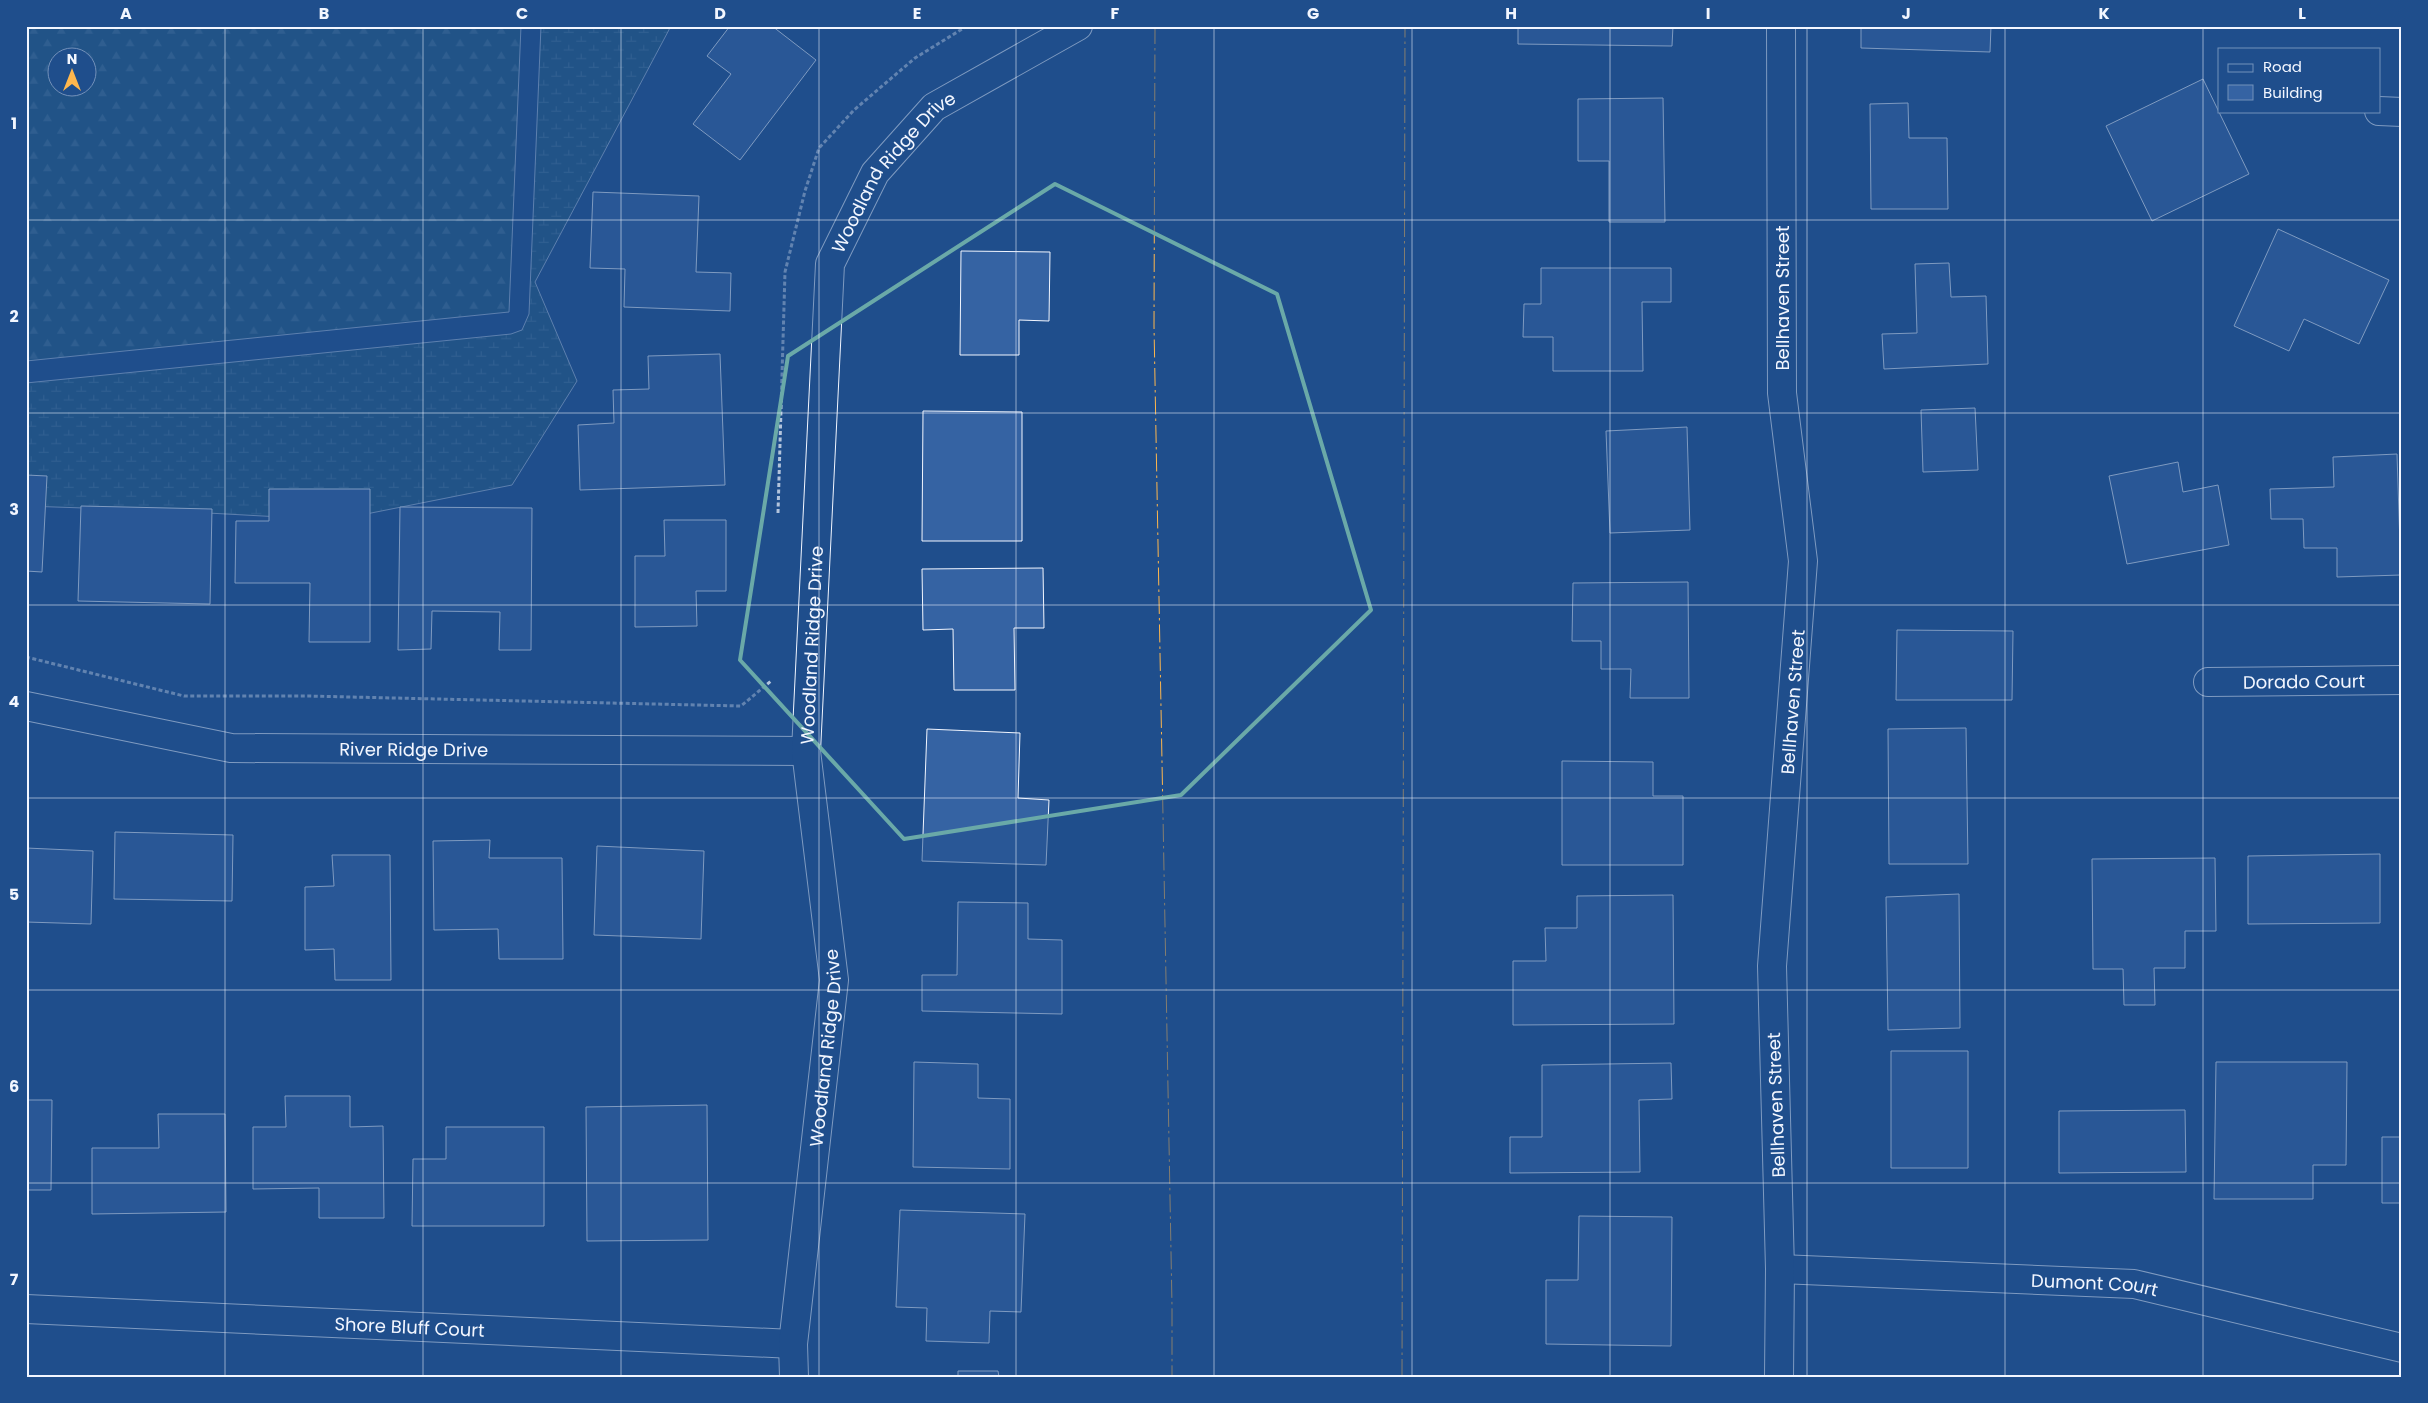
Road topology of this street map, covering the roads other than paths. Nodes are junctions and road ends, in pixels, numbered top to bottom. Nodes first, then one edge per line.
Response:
1 (1078, 26) edge
2 (1781, 26) edge
3 (2380, 111) edge
4 (2402, 112) edge
5 (2402, 680) edge
6 (2208, 682) dead end
7 (26, 706) edge
8 (806, 751) junction
9 (1780, 1269) junction
10 (26, 1309) edge
11 (793, 1344) junction
12 (2402, 1348) edge
13 (794, 1377) edge
14 (1779, 1377) edge

1 - 8 street, Woodland Ridge Drive
2 - 9 street, Bellhaven Street
3 - 4 street
5 - 6 street, Dorado Court
7 - 8 street, River Ridge Drive
8 - 11 street, Woodland Ridge Drive
9 - 12 street, Dumont Court
9 - 14 street, Bellhaven Street
10 - 11 street, Shore Bluff Court
11 - 13 street, Woodland Ridge Drive

